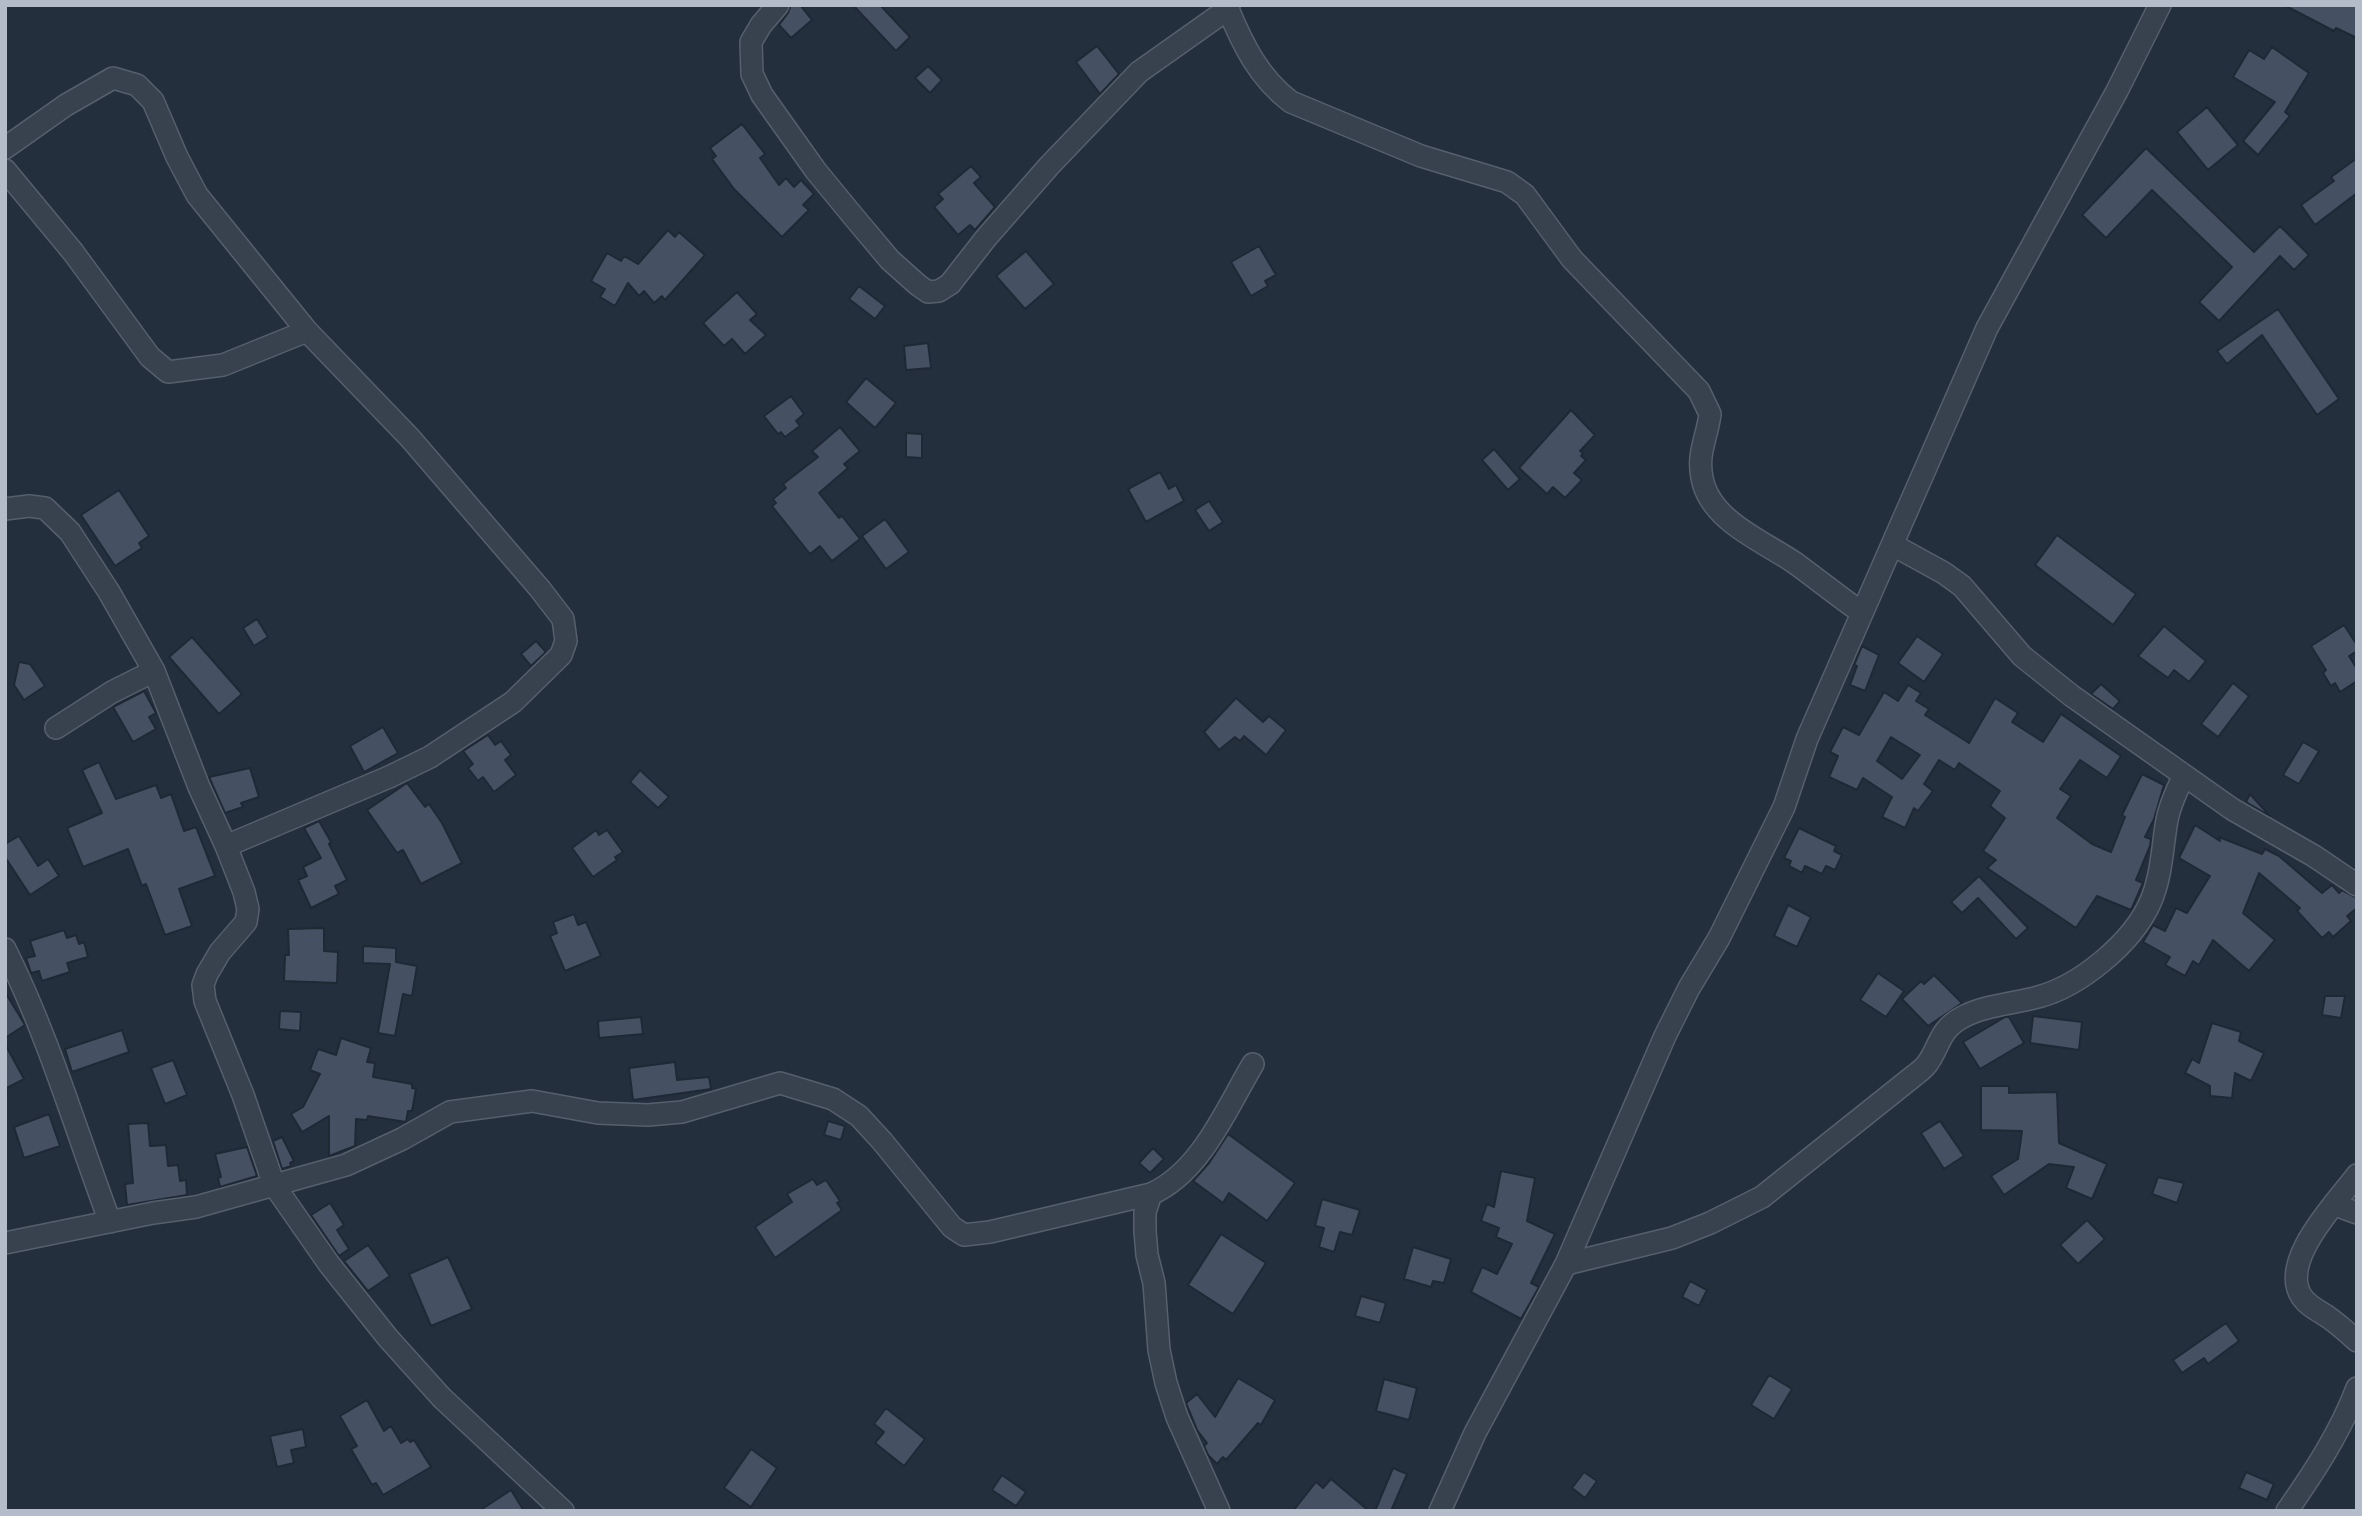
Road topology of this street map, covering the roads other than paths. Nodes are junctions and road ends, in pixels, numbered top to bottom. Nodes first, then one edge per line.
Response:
1 (778, 5) edge
2 (2160, 5) edge
3 (1228, 7) edge
4 (5, 148) edge
5 (5, 170) edge
6 (307, 331) junction
7 (5, 509) edge
8 (1893, 545) junction
9 (1861, 612) junction
10 (154, 671) junction
11 (56, 728) dead end
12 (2184, 775) junction
13 (226, 846) junction
14 (2357, 885) edge
15 (5, 949) edge
16 (1253, 1064) dead end
17 (2357, 1175) edge
18 (274, 1185) junction
19 (1151, 1194) junction
20 (2335, 1205) junction
21 (2357, 1213) edge
22 (110, 1222) junction
23 (5, 1244) edge
24 (1566, 1264) junction
25 (2357, 1341) edge
26 (2357, 1388) edge
27 (563, 1511) edge
28 (1219, 1511) edge
29 (1440, 1511) edge
30 (2287, 1511) edge

1 - 3 street
2 - 8 street
3 - 9 street
4 - 6 street
5 - 6 street
6 - 13 street
7 - 10 street
8 - 9 street
8 - 12 street
9 - 24 street
10 - 11 street
10 - 13 street
12 - 14 street
12 - 24 street
13 - 18 street
15 - 22 street
16 - 19 street
17 - 20 street
18 - 19 street
18 - 22 street
18 - 27 street
19 - 28 street
20 - 21 street
20 - 25 street
22 - 23 street
24 - 29 street
26 - 30 street

